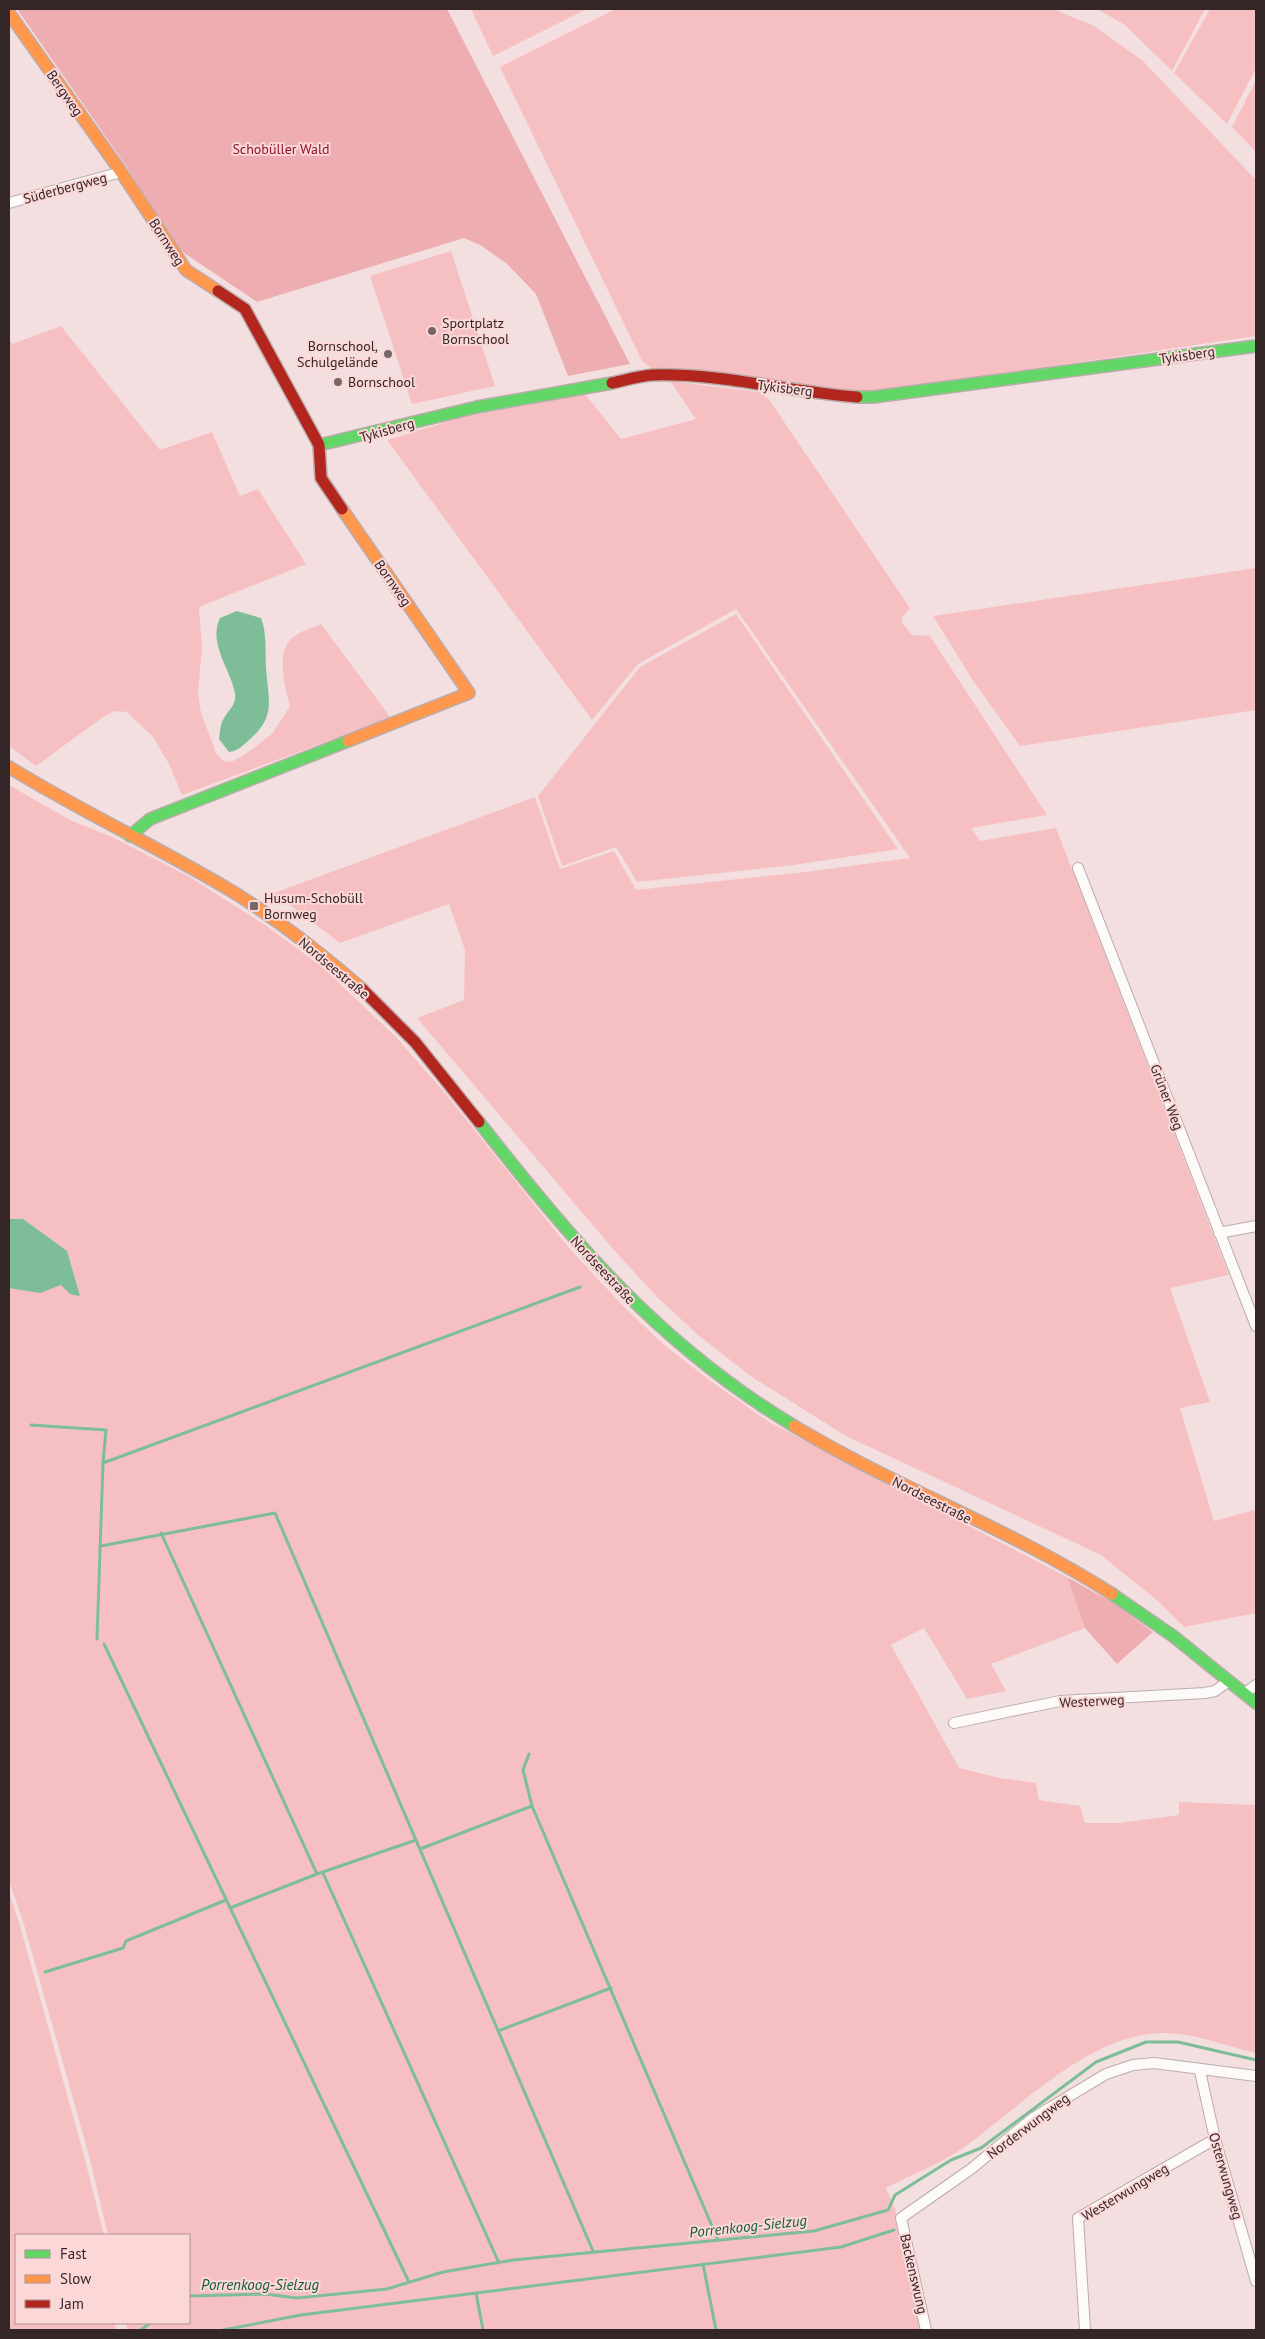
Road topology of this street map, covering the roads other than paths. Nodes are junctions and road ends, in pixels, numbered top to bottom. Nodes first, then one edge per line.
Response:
1 (9, 13) edge
2 (120, 172) junction
3 (9, 202) edge
4 (1256, 346) edge
5 (319, 445) junction
6 (9, 767) edge
7 (130, 836) junction
8 (1078, 868) dead end
9 (1256, 1226) edge
10 (1219, 1233) junction
11 (1256, 1326) edge
12 (1229, 1680) junction
13 (1256, 1685) edge
14 (1245, 1693) junction
15 (1256, 1703) edge
16 (954, 1723) dead end
17 (1200, 2071) junction
18 (1256, 2076) edge
19 (1215, 2139) junction
20 (901, 2218) joint
21 (1256, 2281) edge
22 (926, 2330) edge
23 (1085, 2330) edge

1 - 2 street, Bergweg
2 - 3 street, Süderbergweg
2 - 5 street, Bornweg
4 - 5 street, Tykisberg
5 - 7 street, Bornweg
6 - 7 street, Nordseestraße
7 - 12 street, Nordseestraße
8 - 10 street, Grüner Weg
9 - 10 street
10 - 11 street, Grüner Weg
12 - 14 street, Nordseestraße
12 - 16 street, Westerweg
13 - 14 street
14 - 15 street, Nordseestraße
17 - 18 street, Norderwungweg
17 - 19 street, Osterwungweg
17 - 20 street, Norderwungweg
19 - 21 street, Osterwungweg
19 - 23 street, Westerwungweg
20 - 22 street, Backenswung

